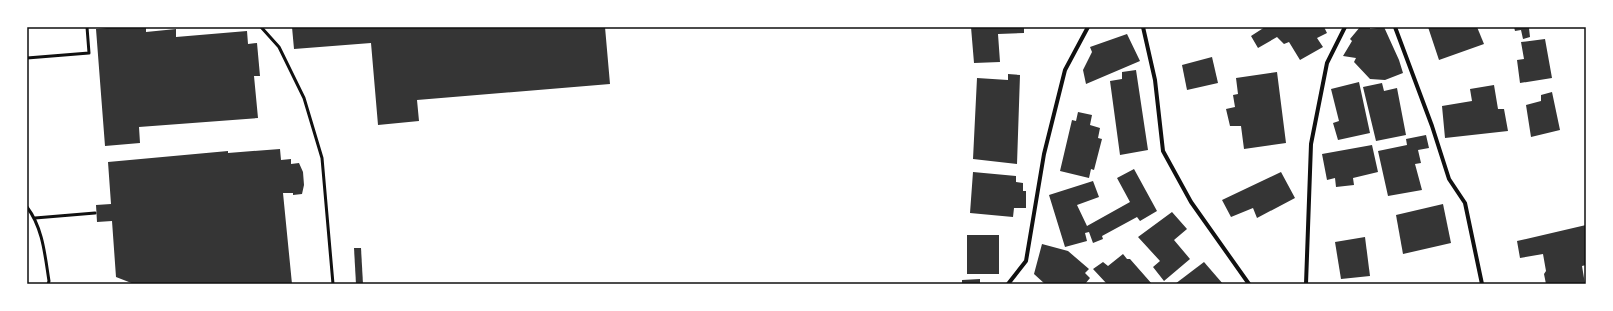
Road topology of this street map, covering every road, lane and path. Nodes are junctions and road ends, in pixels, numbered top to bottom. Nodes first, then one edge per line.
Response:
1 (87, 27) edge
2 (261, 27) edge
3 (1088, 27) edge
4 (1143, 27) edge
5 (1345, 27) edge
6 (1395, 27) edge
7 (27, 58) edge
8 (27, 207) edge
9 (95, 213) dead end
10 (35, 218) junction
11 (48, 284) edge
12 (334, 284) edge
13 (1008, 284) edge
14 (1249, 284) edge
15 (1306, 284) edge
16 (1482, 284) edge

1 - 7 lane
2 - 12 lane
3 - 13 street
4 - 14 street
5 - 15 street
6 - 16 street
8 - 10 lane
9 - 10 lane
10 - 11 lane

